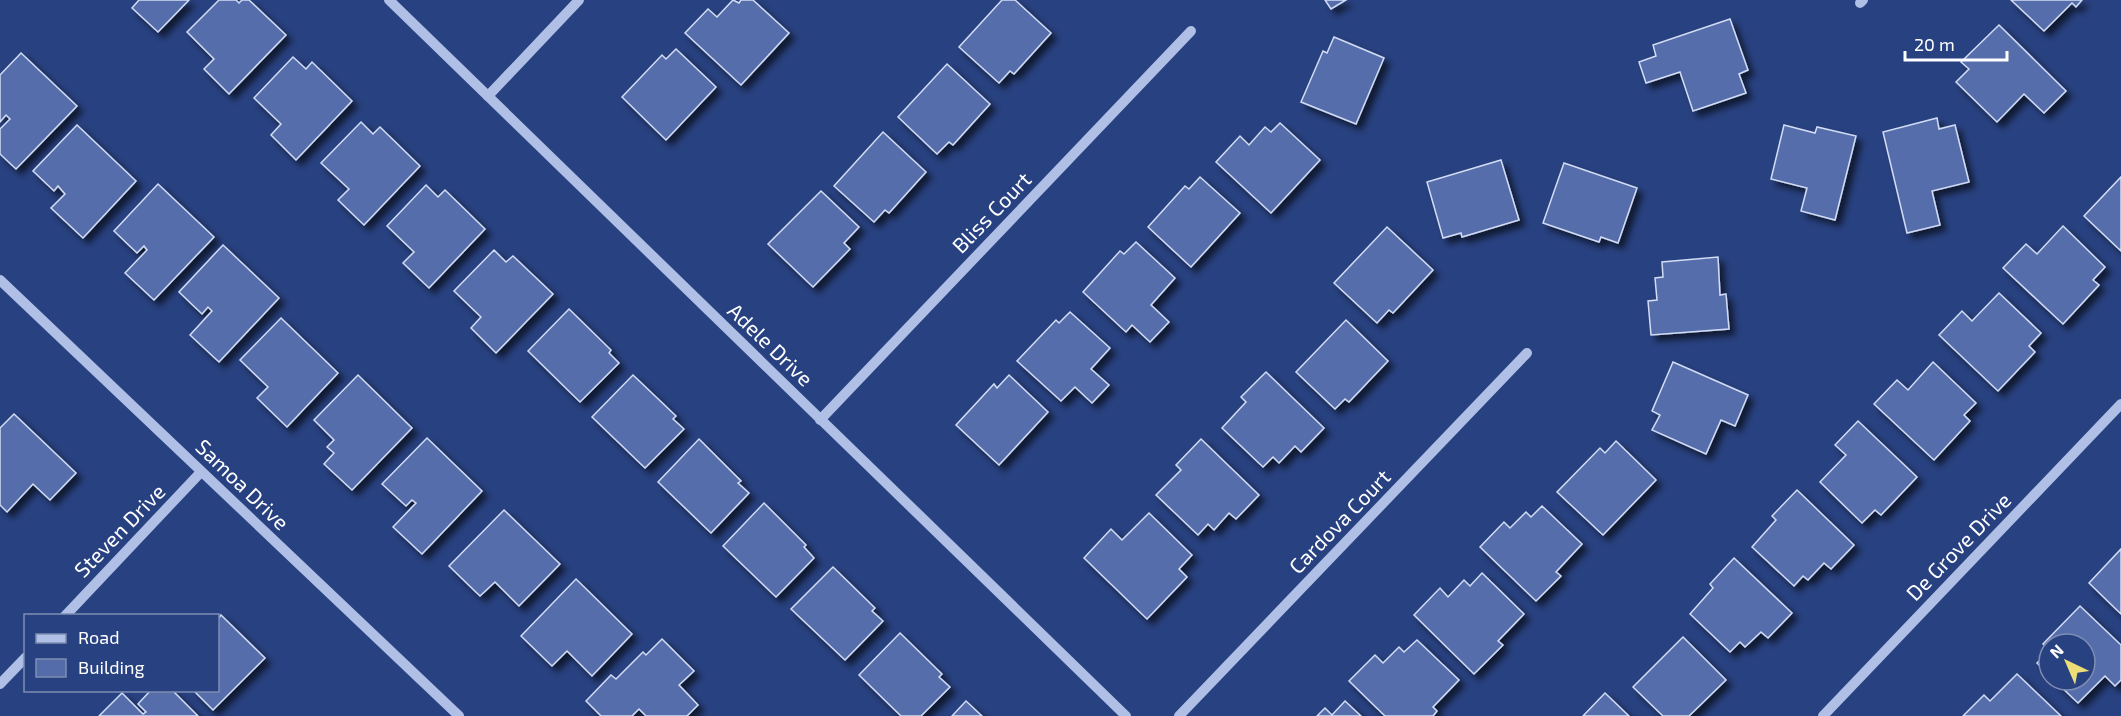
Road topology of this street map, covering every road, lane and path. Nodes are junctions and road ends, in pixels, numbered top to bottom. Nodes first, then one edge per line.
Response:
1 (389, 0) edge
2 (579, 0) edge
3 (1191, 31) dead end
4 (488, 96) junction
5 (0, 280) edge
6 (1527, 353) dead end
7 (2121, 404) edge
8 (820, 420) junction
9 (201, 472) junction
10 (66, 614) edge
11 (24, 659) edge
12 (0, 684) edge
13 (459, 716) edge
14 (1126, 716) edge
15 (1179, 716) edge
16 (1823, 716) edge

1 - 4 street, Adele Drive
2 - 4 street
3 - 8 street, Bliss Court
4 - 8 street, Adele Drive
5 - 9 street, Samoa Drive
6 - 15 street, Cardova Court
7 - 16 street, De Grove Drive
8 - 14 street, Adele Drive
9 - 10 street, Steven Drive
9 - 13 street, Samoa Drive
11 - 12 street

